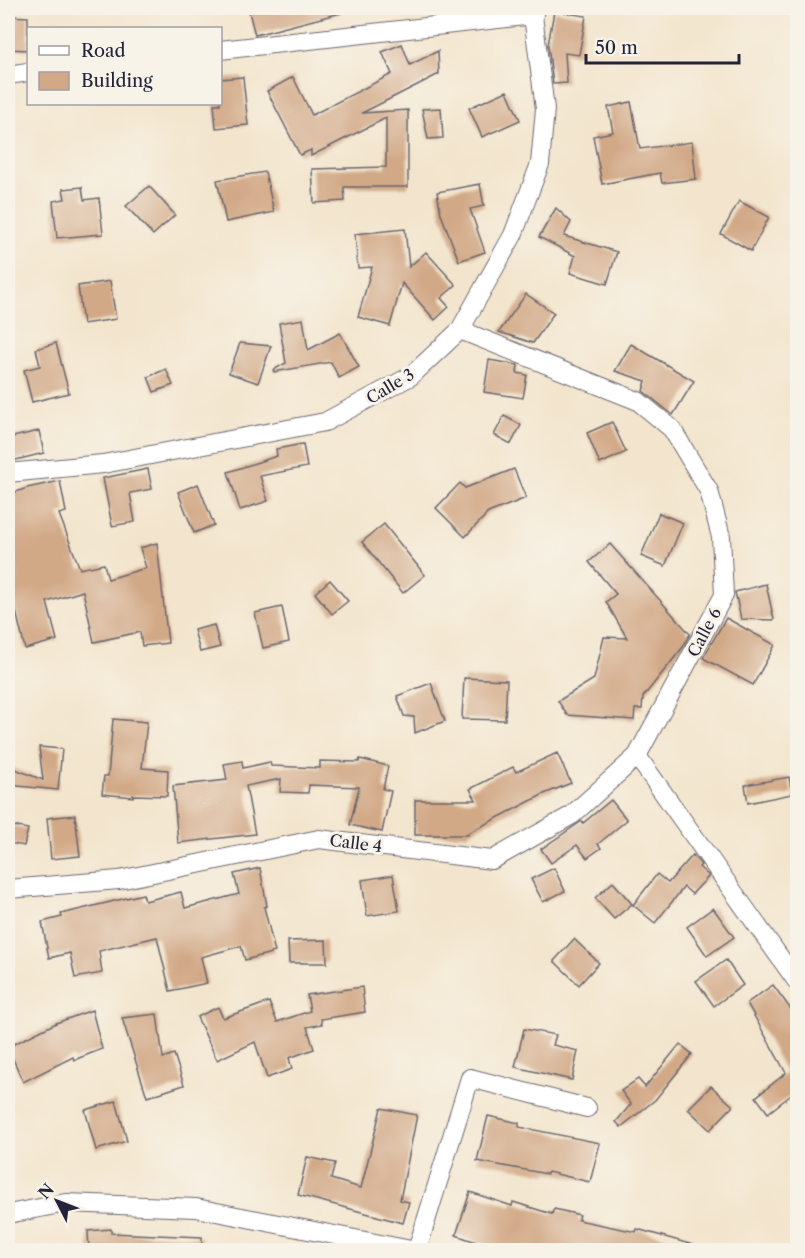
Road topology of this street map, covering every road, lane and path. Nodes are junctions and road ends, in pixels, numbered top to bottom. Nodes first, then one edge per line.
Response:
1 (533, 11) edge
2 (222, 50) edge
3 (27, 72) edge
4 (8, 75) edge
5 (460, 330) junction
6 (8, 473) edge
7 (637, 756) junction
8 (8, 889) edge
9 (798, 983) edge
10 (587, 1108) dead end
11 (8, 1214) edge
12 (411, 1251) edge
13 (417, 1251) edge

1 - 2 street
1 - 5 street, Calle 3
3 - 4 street
5 - 6 street, Calle 3
5 - 7 street, Calle 6
7 - 8 street, Calle 4
7 - 9 street
10 - 13 street
11 - 12 street

